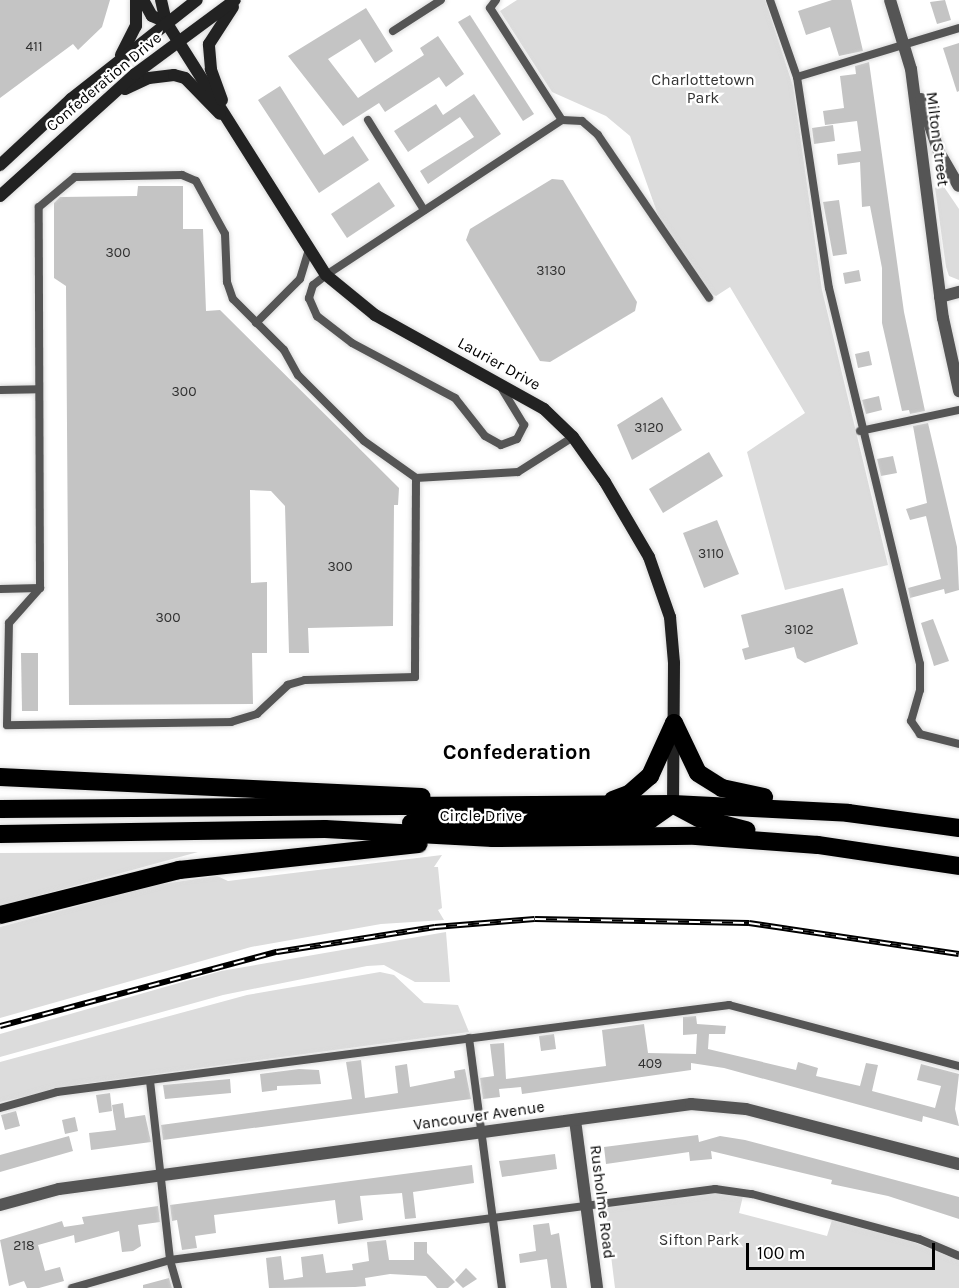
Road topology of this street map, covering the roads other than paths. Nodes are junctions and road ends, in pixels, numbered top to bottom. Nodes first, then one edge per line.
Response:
1 (136, 0) edge
2 (143, 0) edge
3 (161, 0) edge
4 (197, 0) edge
5 (235, 0) edge
6 (241, 0) edge
7 (441, 0) edge
8 (496, 0) edge
9 (770, 0) edge
10 (890, 0) edge
11 (427, 4) edge
12 (166, 22) junction
13 (959, 28) edge
14 (393, 31) dead end
15 (179, 41) junction
16 (904, 45) junction
17 (117, 61) junction
18 (911, 69) junction
19 (797, 77) junction
20 (106, 100) junction
21 (368, 120) dead end
22 (562, 120) junction
23 (231, 123) junction
24 (0, 165) edge
25 (959, 186) edge
26 (0, 196) edge
27 (424, 210) junction
28 (308, 252) junction
29 (327, 275) junction
30 (959, 292) edge
31 (940, 297) junction
32 (709, 298) dead end
33 (256, 323) junction
34 (490, 376) junction
35 (39, 389) junction
36 (0, 390) edge
37 (959, 391) edge
38 (959, 410) edge
39 (860, 431) junction
40 (573, 437) junction
41 (416, 478) junction
42 (40, 588) junction
43 (0, 589) edge
44 (674, 723) junction
45 (959, 744) edge
46 (3, 778) edge
47 (585, 804) junction
48 (674, 804) junction
49 (489, 805) junction
50 (0, 809) edge
51 (848, 813) junction
52 (959, 828) edge
53 (325, 830) junction
54 (0, 834) edge
55 (493, 838) junction
56 (818, 845) junction
57 (959, 866) edge
58 (0, 915) edge
59 (469, 1038) junction
60 (959, 1066) edge
61 (150, 1081) junction
62 (0, 1108) edge
63 (575, 1120) junction
64 (482, 1133) junction
65 (959, 1164) edge
66 (162, 1176) junction
67 (0, 1205) edge
68 (587, 1206) junction
69 (493, 1219) junction
70 (959, 1256) edge
71 (170, 1260) junction
72 (72, 1288) edge
73 (178, 1288) edge
74 (502, 1288) edge
75 (597, 1288) edge

1 - 17 main road
2 - 12 main road, Laurier Drive
3 - 12 main road, Laurier Drive
4 - 12 main road, Confederation Drive
5 - 15 main road, Confederation Drive
6 - 23 main road
7 - 11 lane
8 - 22 lane
9 - 19 lane
10 - 16 street, Milton Street
11 - 14 lane
12 - 15 main road, Laurier Drive
12 - 17 main road, Confederation Drive
13 - 16 lane
15 - 20 main road, Confederation Drive
15 - 23 main road, Laurier Drive
16 - 18 street, Milton Street
16 - 19 lane
17 - 24 main road, Confederation Drive
18 - 25 street
18 - 31 street, Milton Street
19 - 39 lane
20 - 23 main road
20 - 26 main road, Confederation Drive
21 - 27 lane
22 - 27 lane
22 - 32 lane
23 - 28 main road, Laurier Drive
27 - 29 lane
28 - 29 main road, Laurier Drive
28 - 33 lane
29 - 34 main road, Laurier Drive
29 - 34 lane
30 - 31 street
31 - 37 street, Milton Street
33 - 35 lane
33 - 41 lane
34 - 40 main road, Laurier Drive
35 - 36 lane
35 - 42 lane
38 - 39 lane
39 - 45 lane
40 - 41 lane
40 - 44 main road, Laurier Drive
41 - 42 lane
42 - 43 lane
44 - 47 highway
44 - 48 main road, Laurier Drive
44 - 51 highway
46 - 49 highway
47 - 48 highway, Circle Drive
47 - 49 highway, Circle Drive
48 - 51 highway, Circle Drive
48 - 53 highway
48 - 56 highway
49 - 50 highway, Circle Drive
51 - 52 highway, Circle Drive
53 - 54 highway, Circle Drive
53 - 55 highway, Circle Drive
55 - 56 highway, Circle Drive
55 - 58 highway
56 - 57 highway, Circle Drive
59 - 60 lane
59 - 61 lane
59 - 64 lane
61 - 62 lane
61 - 66 lane
63 - 64 street, Vancouver Avenue
63 - 65 street, Vancouver Avenue
63 - 68 street, Rusholme Road
64 - 66 street, Vancouver Avenue
64 - 69 lane
66 - 67 street, Vancouver Avenue
66 - 71 lane
68 - 69 lane
68 - 70 lane
68 - 75 street, Rusholme Road
69 - 71 lane
69 - 74 lane
71 - 72 lane
71 - 73 lane

